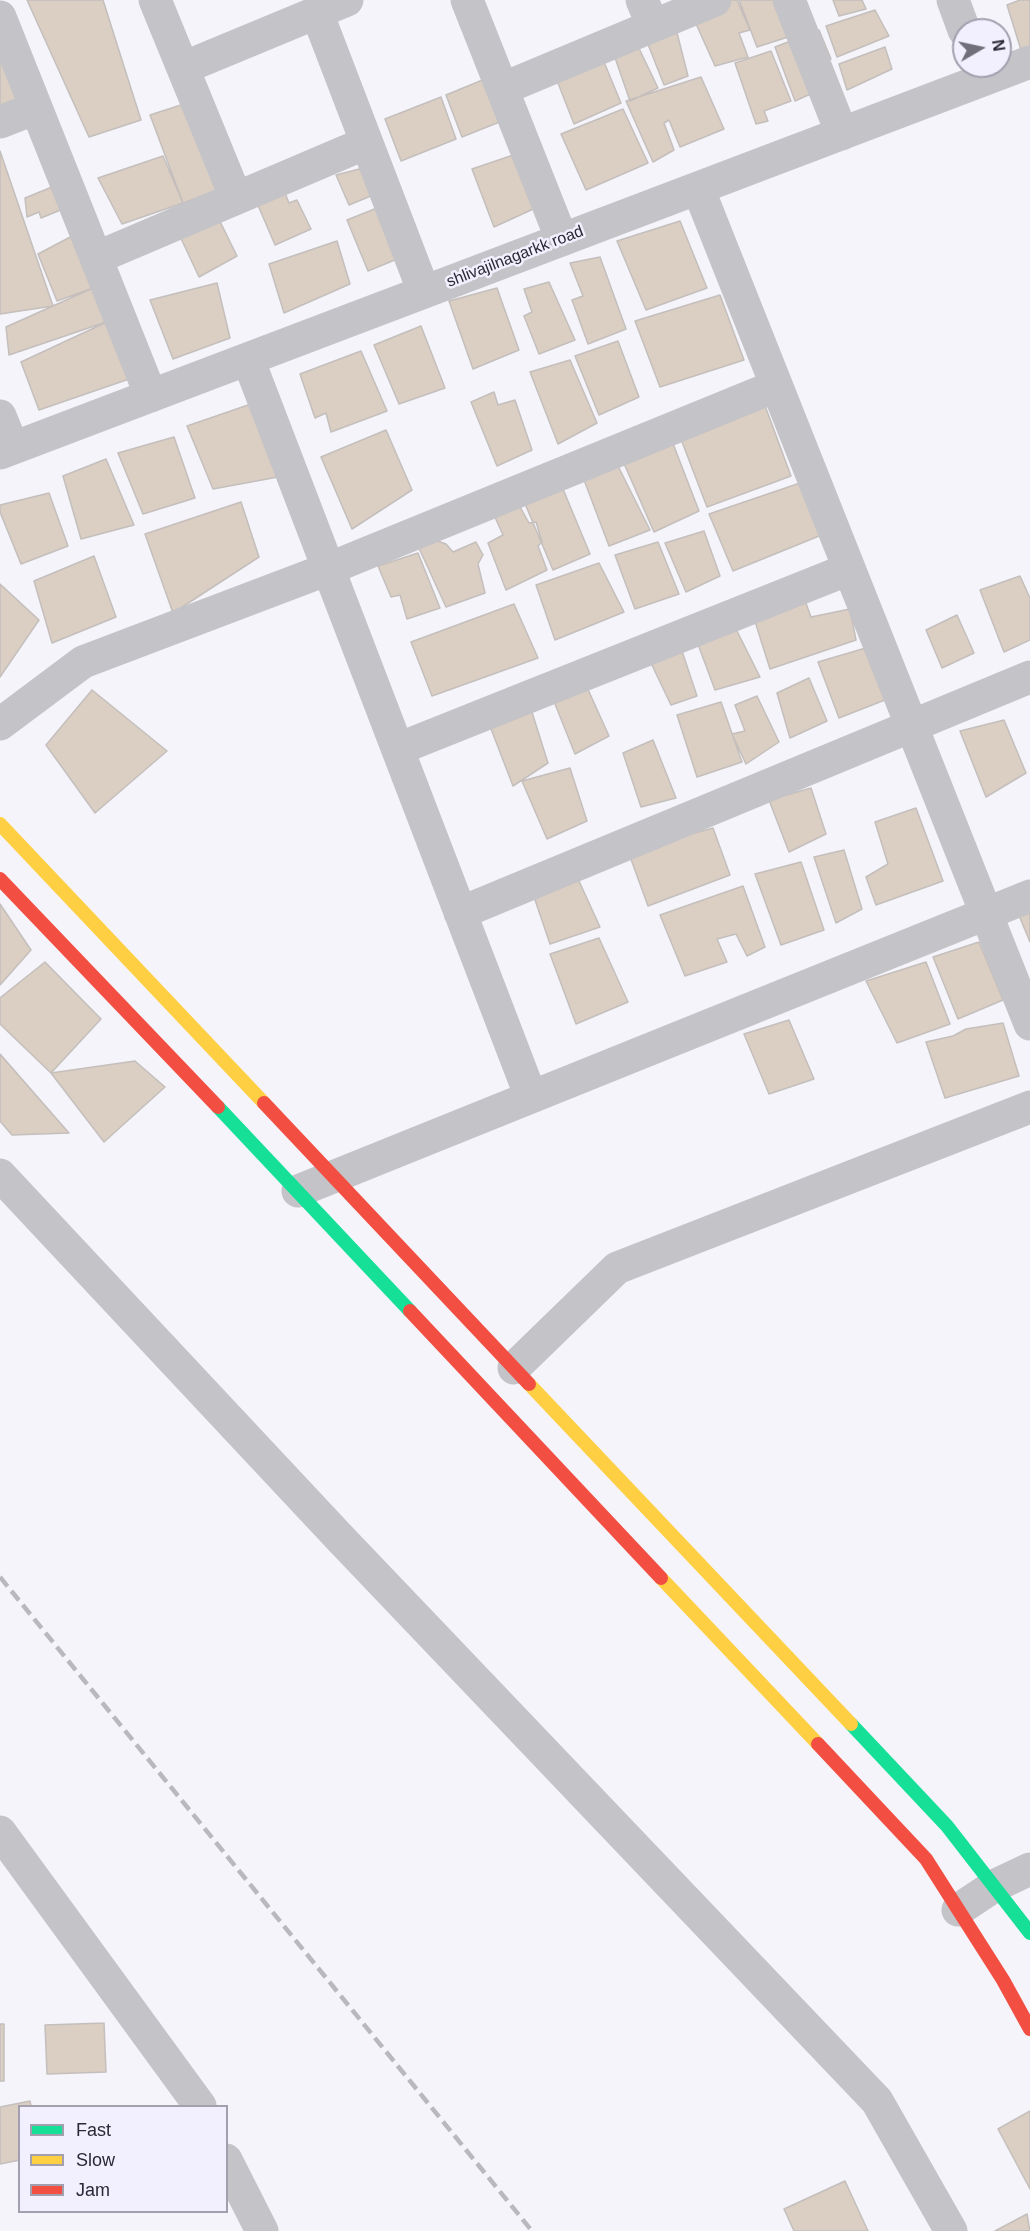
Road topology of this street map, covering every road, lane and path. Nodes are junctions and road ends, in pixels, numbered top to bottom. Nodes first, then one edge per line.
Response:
1 (154, 0) edge
2 (347, 0) edge
3 (467, 0) edge
4 (715, 0) edge
5 (789, 0) edge
6 (952, 0) edge
7 (316, 13) junction
8 (647, 13) edge
9 (0, 17) edge
10 (959, 18) edge
11 (1030, 62) edge
12 (1012, 66) edge
13 (183, 68) junction
14 (970, 78) edge
15 (502, 89) junction
16 (36, 108) junction
17 (0, 122) edge
18 (842, 134) junction
19 (366, 143) junction
20 (698, 188) junction
21 (236, 198) junction
22 (562, 240) junction
23 (96, 258) junction
24 (424, 292) junction
25 (248, 359) junction
26 (776, 386) junction
27 (151, 396) junction
28 (0, 416) edge
29 (7, 450) edge
30 (328, 569) junction
31 (849, 569) junction
32 (1030, 677) edge
33 (0, 724) edge
34 (912, 726) junction
35 (398, 749) junction
36 (0, 824) edge
37 (0, 879) edge
38 (1030, 896) edge
39 (460, 913) junction
40 (987, 915) junction
41 (1030, 1024) edge
42 (531, 1097) junction
43 (1030, 1107) edge
44 (0, 1174) edge
45 (333, 1176) junction
46 (298, 1191) junction
47 (514, 1368) junction
48 (0, 1832) edge
49 (1030, 1869) edge
50 (994, 1886) junction
51 (958, 1910) junction
52 (1030, 1933) edge
53 (1030, 2029) edge
54 (199, 2105) edge
55 (228, 2164) edge
56 (262, 2231) edge
57 (951, 2231) edge

1 - 13 street
2 - 7 street
3 - 15 street
4 - 8 street
5 - 18 street
6 - 10 street
7 - 13 street
7 - 19 street
8 - 15 street
9 - 16 street
11 - 12 street, shlivajilnagarkk road
13 - 21 street
14 - 18 street, shlivajilnagarkk road
15 - 22 street
16 - 17 street
16 - 23 street
18 - 20 street, shlivajilnagarkk road
19 - 21 street
19 - 24 street
20 - 22 street, shlivajilnagarkk road
20 - 26 street
21 - 23 street
22 - 24 street, shlivajilnagarkk road
23 - 27 street
24 - 25 street, shlivajilnagarkk road
25 - 27 street, shlivajilnagarkk road
25 - 30 street
26 - 30 street
26 - 31 street
27 - 29 street, shlivajilnagarkk road
28 - 29 street
30 - 33 street
30 - 35 street
31 - 34 street
31 - 35 street
32 - 34 street
34 - 39 street
34 - 40 street
35 - 39 street
36 - 45 street
37 - 46 street
38 - 40 street
39 - 42 street
40 - 41 street
40 - 42 street
42 - 45 street
43 - 47 street
44 - 57 street
45 - 46 street
45 - 47 street
46 - 51 street
47 - 50 street
48 - 54 street
49 - 50 street
50 - 51 street
50 - 52 street
51 - 53 street
55 - 56 street

